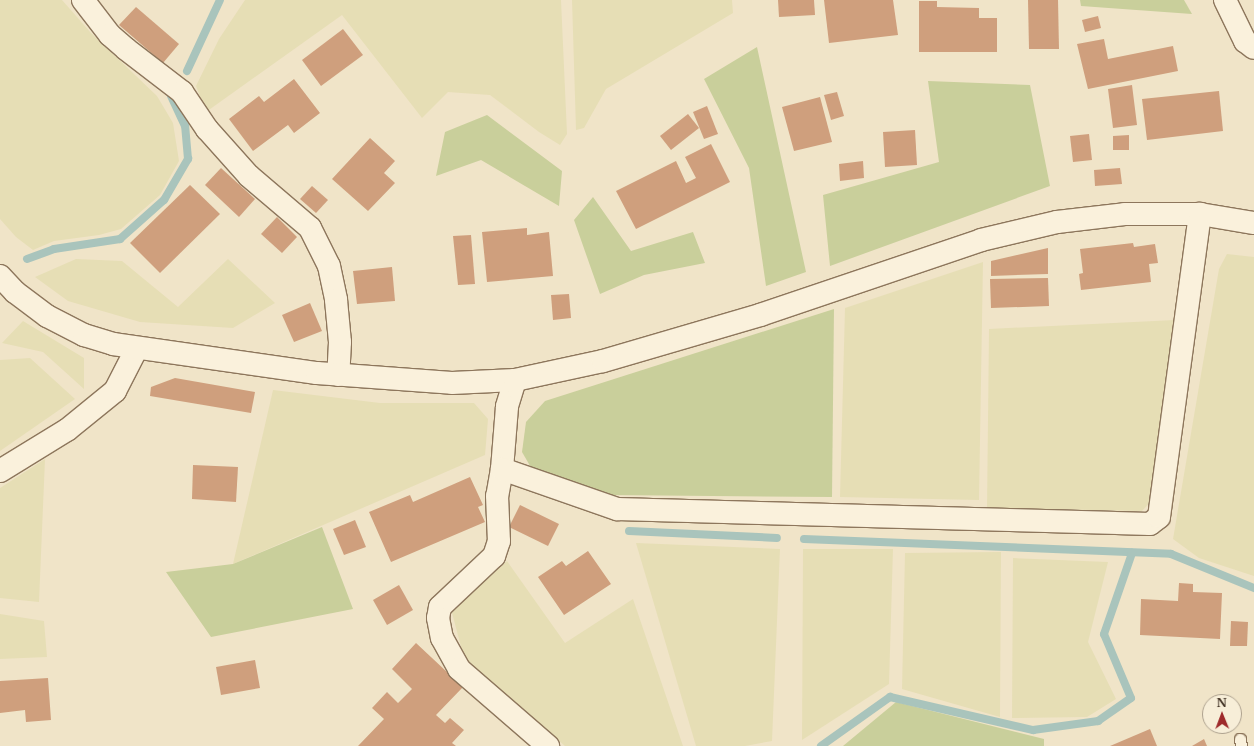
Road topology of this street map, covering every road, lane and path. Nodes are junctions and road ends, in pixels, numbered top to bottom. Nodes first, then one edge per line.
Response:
1 (83, 0) edge
2 (1225, 0) edge
3 (1254, 48) edge
4 (1200, 214) junction
5 (1254, 223) edge
6 (0, 276) edge
7 (137, 348) junction
8 (338, 375) junction
9 (514, 380) junction
10 (502, 469) junction
11 (0, 471) edge
12 (548, 746) edge

1 - 8 street
2 - 3 street
4 - 5 street
4 - 9 street
4 - 10 street
6 - 7 street
7 - 8 street
7 - 11 street
8 - 9 street
9 - 10 street
10 - 12 street

